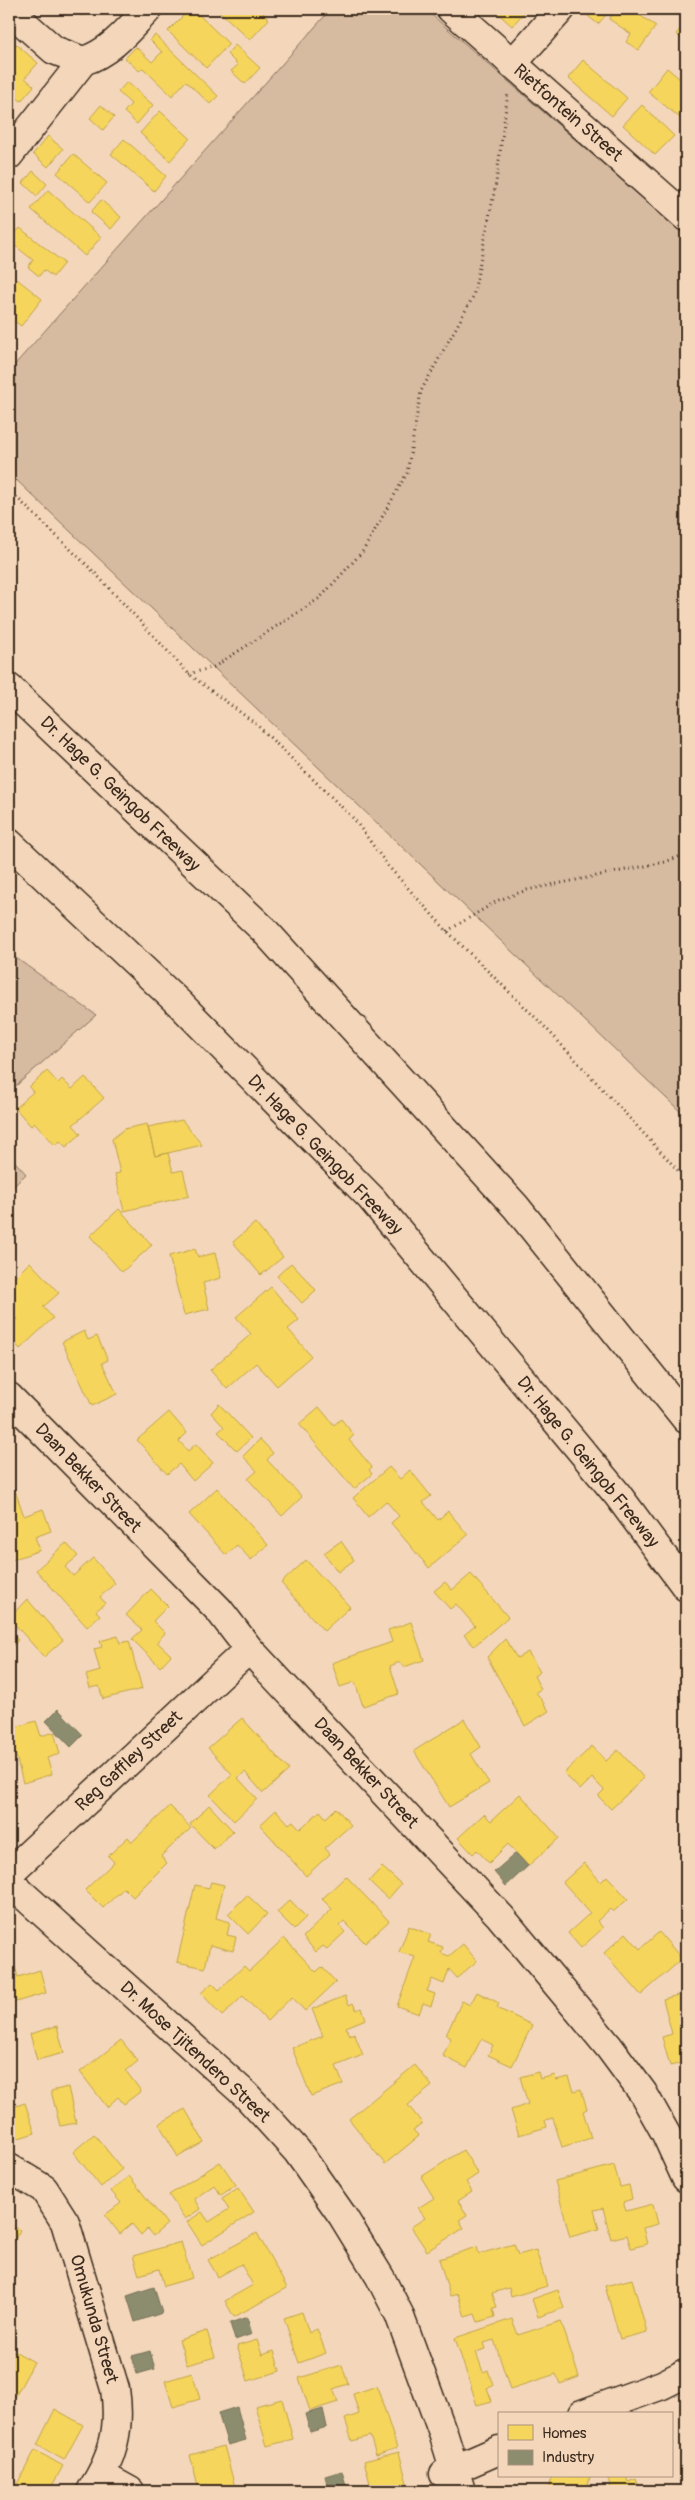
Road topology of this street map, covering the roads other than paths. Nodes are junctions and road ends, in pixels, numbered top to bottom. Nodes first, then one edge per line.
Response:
1 (148, 9) edge
2 (451, 9) edge
3 (561, 9) edge
4 (9, 10) edge
5 (83, 61) junction
6 (512, 64) junction
7 (9, 155) edge
8 (682, 205) edge
9 (9, 688) edge
10 (9, 843) edge
11 (9, 848) edge
12 (33, 866) junction
13 (9, 1397) edge
14 (686, 1419) edge
15 (686, 1587) edge
16 (250, 1649) junction
17 (9, 1873) edge
18 (9, 1882) edge
19 (9, 2168) edge
20 (686, 2178) edge
21 (686, 2373) edge
22 (588, 2412) edge
23 (498, 2451) edge
24 (452, 2481) edge
25 (96, 2483) edge
26 (130, 2491) edge

1 - 5 main road
2 - 6 main road, Rietfontein Street
3 - 6 main road
4 - 5 main road
5 - 7 main road
6 - 8 main road, Rietfontein Street
9 - 14 main road, Dr. Hage G. Geingob Freeway
10 - 12 main road, Dr. Hage G. Geingob Freeway
11 - 12 main road
12 - 15 main road, Dr. Hage G. Geingob Freeway
13 - 16 main road, Daan Bekker Street
16 - 17 main road, Reg Gaffley Street
16 - 20 main road, Daan Bekker Street
18 - 24 main road, Dr. Mose Tjitendero Street
19 - 25 main road, Omukunda Street
21 - 22 main road
23 - 24 main road
25 - 26 main road

